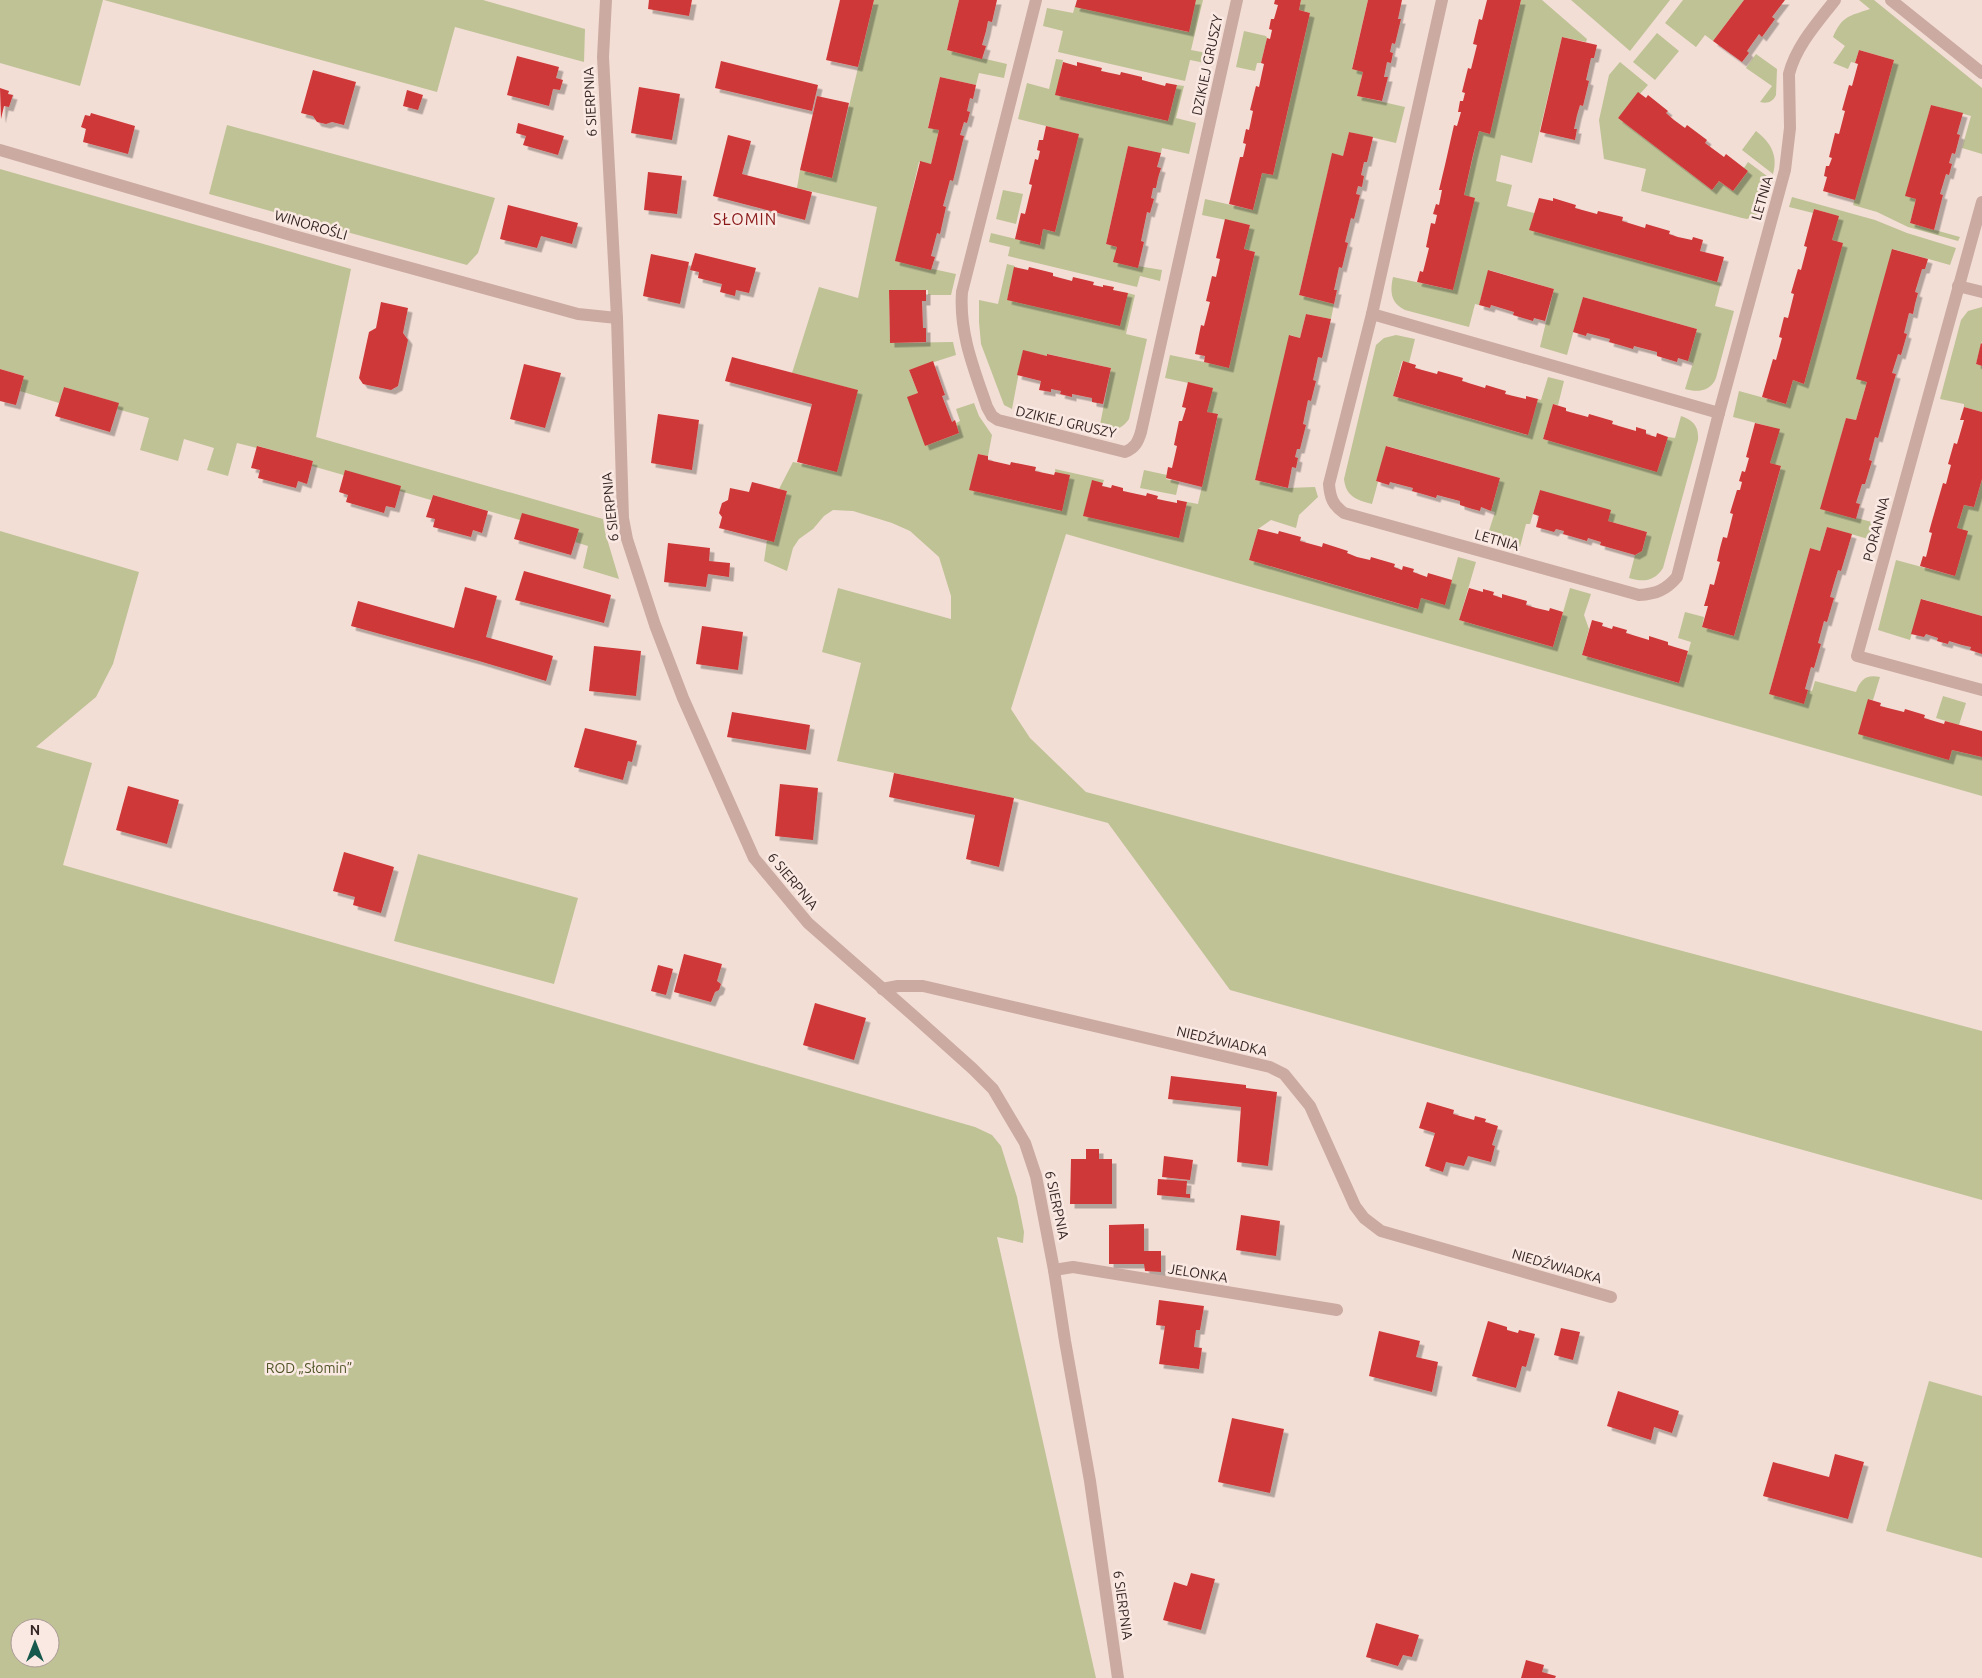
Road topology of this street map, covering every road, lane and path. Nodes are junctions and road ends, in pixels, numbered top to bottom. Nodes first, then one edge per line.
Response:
1 (606, 0) edge
2 (1036, 0) edge
3 (1237, 0) edge
4 (1442, 0) edge
5 (1835, 0) edge
6 (1891, 0) edge
7 (1982, 73) edge
8 (0, 150) edge
9 (1982, 202) edge
10 (1958, 286) junction
11 (1982, 292) edge
12 (1372, 314) junction
13 (616, 318) junction
14 (1719, 413) junction
15 (1982, 690) edge
16 (882, 988) junction
17 (1054, 1270) junction
18 (1611, 1297) dead end
19 (1337, 1310) dead end
20 (1118, 1678) edge

1 - 13 street, 6 SIERPNIA
2 - 3 street, DZIKIEJ GRUSZY
4 - 12 street, LETNIA
5 - 14 street, LETNIA
6 - 7 street
8 - 13 street, WINOROŚLI
9 - 10 street, PORANNA
10 - 11 street
10 - 15 street, PORANNA
12 - 14 street
12 - 14 street, LETNIA
13 - 16 street, 6 SIERPNIA
16 - 17 street, 6 SIERPNIA
16 - 18 street, NIEDŹWIADKA
17 - 19 street, JELONKA
17 - 20 street, 6 SIERPNIA

